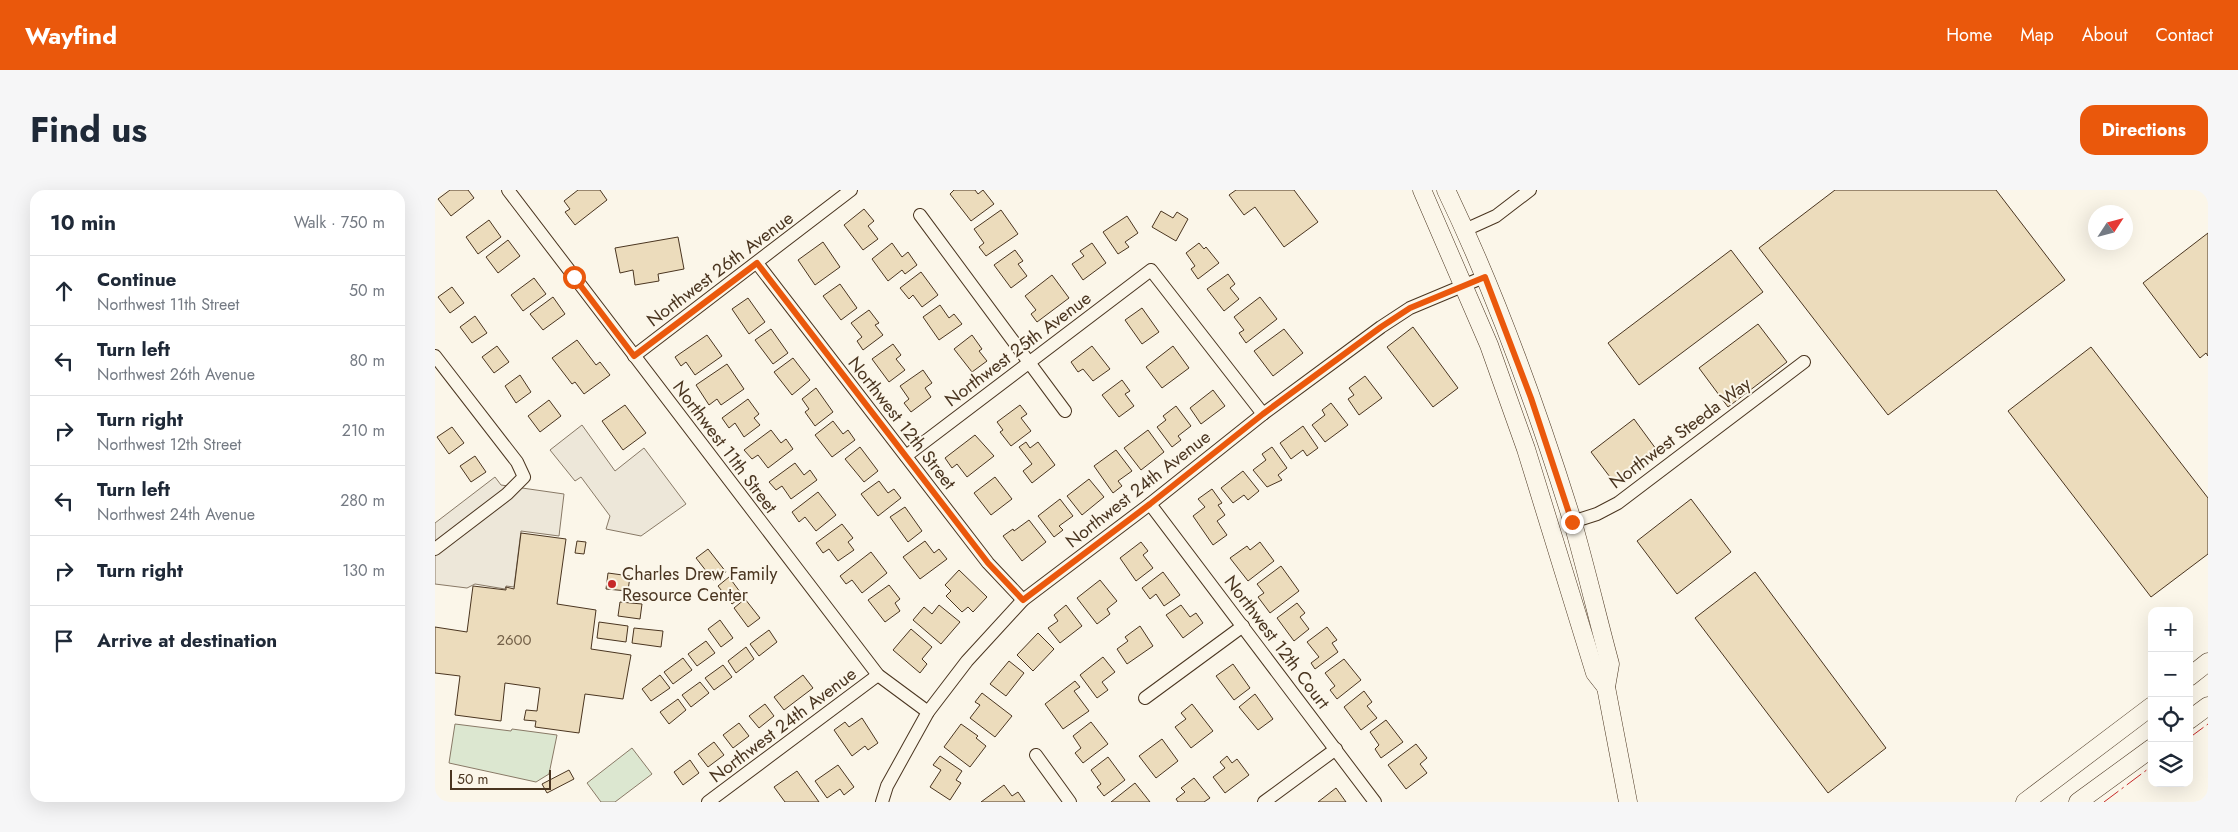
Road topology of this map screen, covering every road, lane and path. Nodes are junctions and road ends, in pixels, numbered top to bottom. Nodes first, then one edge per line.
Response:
1 (508, 190) edge
2 (851, 190) edge
3 (1423, 190) edge
4 (1434, 190) edge
5 (1446, 190) edge
6 (1530, 190) edge
7 (920, 215) dead end
8 (1465, 230) junction
9 (757, 263) junction
10 (1485, 277) junction
11 (1464, 284) junction
12 (435, 356) edge
13 (634, 356) junction
14 (1028, 362) junction
15 (1804, 362) dead end
16 (1065, 411) dead end
17 (1263, 414) junction
18 (906, 456) junction
19 (1150, 504) junction
20 (1572, 522) junction
21 (435, 549) edge
22 (1023, 600) junction
23 (1243, 626) junction
24 (2208, 662) edge
25 (2193, 674) edge
26 (878, 676) junction
27 (1606, 686) junction
28 (1145, 698) dead end
29 (2208, 706) edge
30 (2148, 709) edge
31 (928, 712) junction
32 (2193, 717) edge
33 (1336, 749) junction
34 (2148, 751) edge
35 (1036, 755) dead end
36 (2046, 787) junction
37 (708, 802) edge
38 (882, 802) edge
39 (1070, 802) edge
40 (1264, 802) edge
41 (1375, 802) edge
42 (1628, 802) edge
43 (2025, 802) edge
44 (2034, 802) edge
45 (2078, 802) edge

1 - 13 street, Northwest 11th Street
2 - 9 street, Northwest 26th Avenue
3 - 11 main road
4 - 8 main road
5 - 8 main road
6 - 8 street
7 - 14 street
8 - 10 main road
9 - 13 street, Northwest 26th Avenue
9 - 18 street, Northwest 12th Street
10 - 11 street, Northwest 24th Avenue
10 - 20 main road
11 - 17 street, Northwest 24th Avenue
11 - 27 main road
12 - 21 street
13 - 26 street, Northwest 11th Street
14 - 16 street
14 - 17 street, Northwest 25th Avenue
14 - 18 street, Northwest 25th Avenue
15 - 20 street, Northwest Steeda Way
17 - 19 street, Northwest 24th Avenue
18 - 22 street, Northwest 12th Street
19 - 22 street, Northwest 24th Avenue
19 - 23 street, Northwest 12th Court
20 - 27 main road
22 - 31 street, Northwest 24th Avenue
23 - 28 street
23 - 33 street, Northwest 12th Court
24 - 25 main road
26 - 31 street, Northwest 11th Street
26 - 37 street, Northwest 24th Avenue
27 - 42 main road
29 - 32 main road
30 - 36 main road
31 - 38 street, Northwest 24th Avenue
33 - 40 street
33 - 41 street, Northwest 12th Court
34 - 45 main road
35 - 39 street
36 - 43 main road
36 - 44 main road

